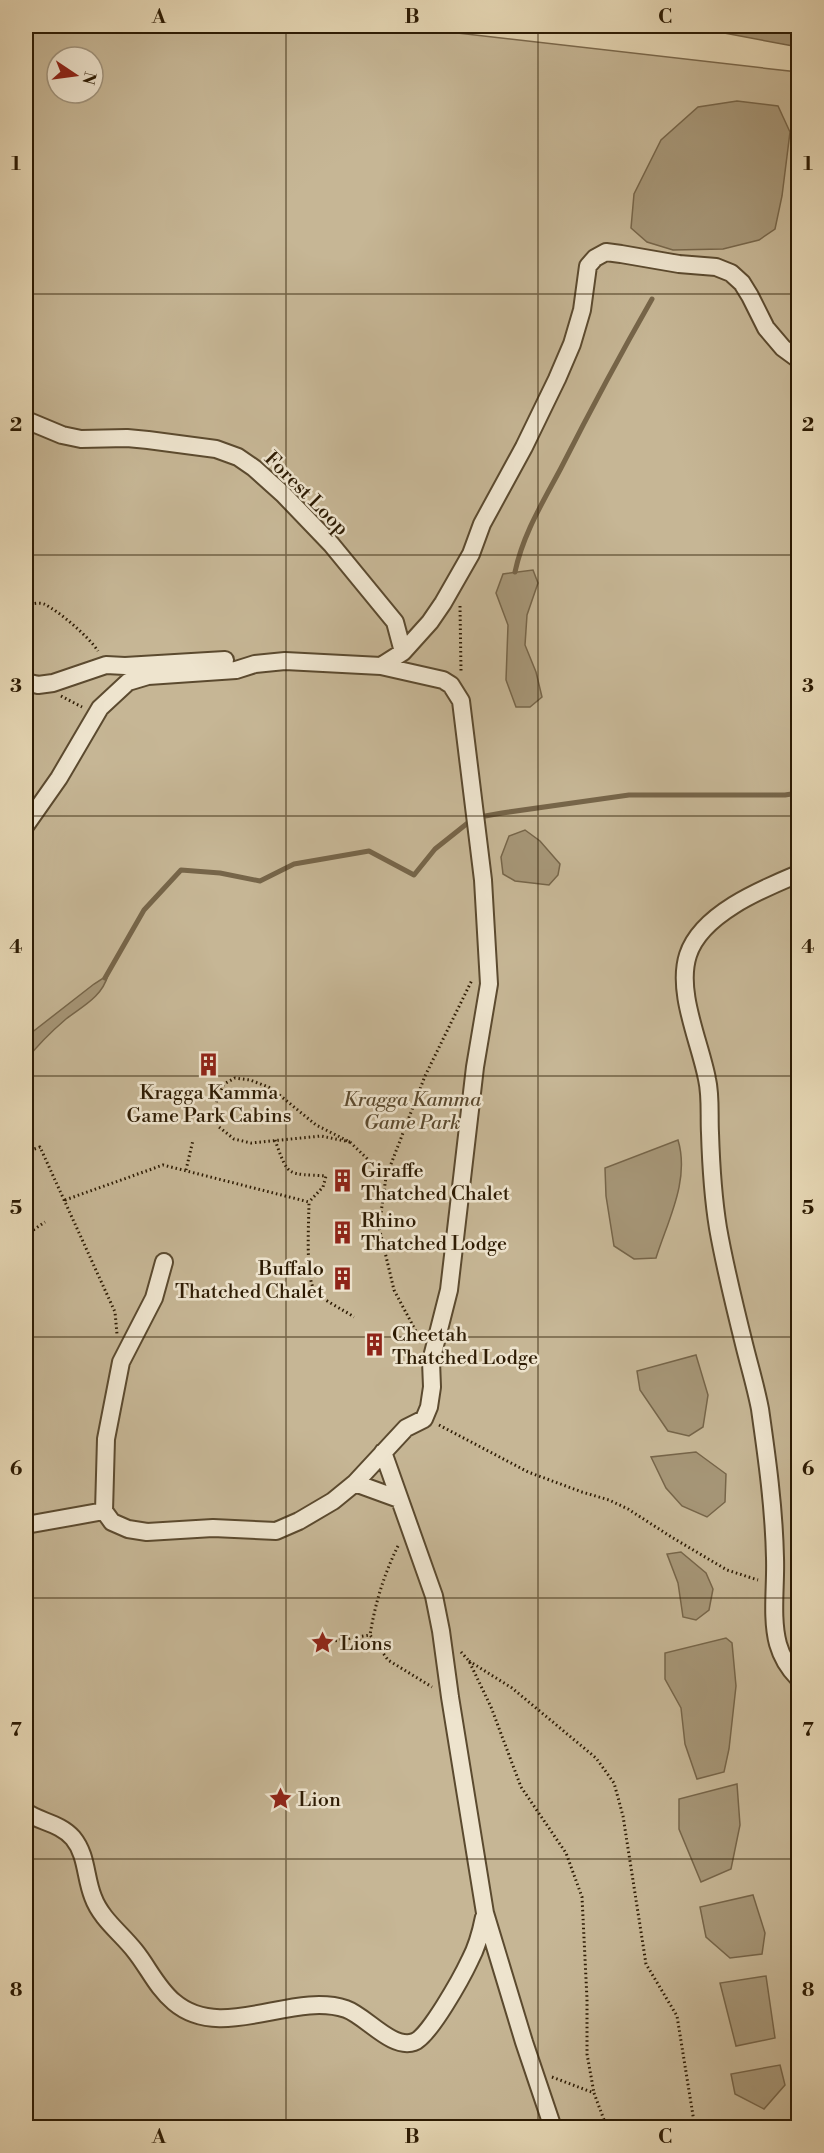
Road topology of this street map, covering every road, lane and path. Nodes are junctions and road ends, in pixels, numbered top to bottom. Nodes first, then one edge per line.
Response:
1 (792, 248) dead end
2 (798, 254) edge
3 (798, 359) edge
4 (26, 420) edge
5 (460, 574) junction
6 (26, 606) edge
7 (395, 622) junction
8 (430, 622) junction
9 (403, 652) junction
10 (106, 665) junction
11 (381, 666) junction
12 (126, 674) junction
13 (32, 684) edge
14 (461, 701) junction
15 (95, 716) junction
16 (26, 825) edge
17 (798, 873) edge
18 (474, 975) dead end
19 (193, 1140) dead end
20 (275, 1140) junction
21 (350, 1142) junction
22 (26, 1145) edge
23 (27, 1151) edge
24 (186, 1170) junction
25 (386, 1177) junction
26 (67, 1200) junction
27 (309, 1202) junction
28 (45, 1222) dead end
29 (26, 1235) edge
30 (309, 1249) junction
31 (315, 1250) dead end
32 (164, 1262) dead end
33 (354, 1317) dead end
34 (431, 1360) junction
35 (120, 1362) junction
36 (424, 1419) junction
37 (384, 1452) junction
38 (355, 1483) junction
39 (399, 1499) junction
40 (104, 1511) junction
41 (26, 1525) edge
42 (409, 1526) junction
43 (774, 1586) junction
44 (441, 1631) junction
45 (370, 1635) junction
46 (322, 1643) dead end
47 (469, 1661) junction
48 (798, 1678) edge
49 (450, 1697) junction
50 (26, 1812) edge
51 (485, 1913) junction
52 (534, 2070) junction
53 (594, 2093) junction
54 (553, 2127) edge
55 (607, 2127) edge
56 (695, 2127) edge

1 - 2 path
3 - 5 lane
4 - 7 lane, Forest Loop
5 - 8 lane
5 - 14 path
6 - 10 path
7 - 8 lane
7 - 9 lane, Forest Loop
8 - 9 lane
9 - 11 lane
10 - 12 lane
10 - 13 lane
11 - 12 lane
11 - 14 lane
12 - 15 lane
13 - 15 path
14 - 34 lane
15 - 16 lane
17 - 43 lane
18 - 25 path
19 - 24 path
20 - 21 path
20 - 21 path
20 - 27 path
21 - 25 path
22 - 23 path
23 - 26 path
24 - 26 path
24 - 27 path
25 - 34 path
26 - 35 path
27 - 30 path
28 - 29 path
30 - 31 path
30 - 33 path
32 - 35 lane
34 - 36 lane
35 - 40 lane
36 - 37 lane
36 - 43 path
37 - 38 lane
37 - 39 lane
38 - 39 lane
38 - 40 lane
39 - 42 lane
40 - 41 lane
42 - 44 lane
42 - 45 path
43 - 48 lane
44 - 47 path
44 - 49 lane
45 - 46 path
45 - 49 path
47 - 53 path
47 - 56 path
49 - 51 lane
50 - 51 lane
51 - 52 lane
52 - 53 path
52 - 54 lane
53 - 55 path

